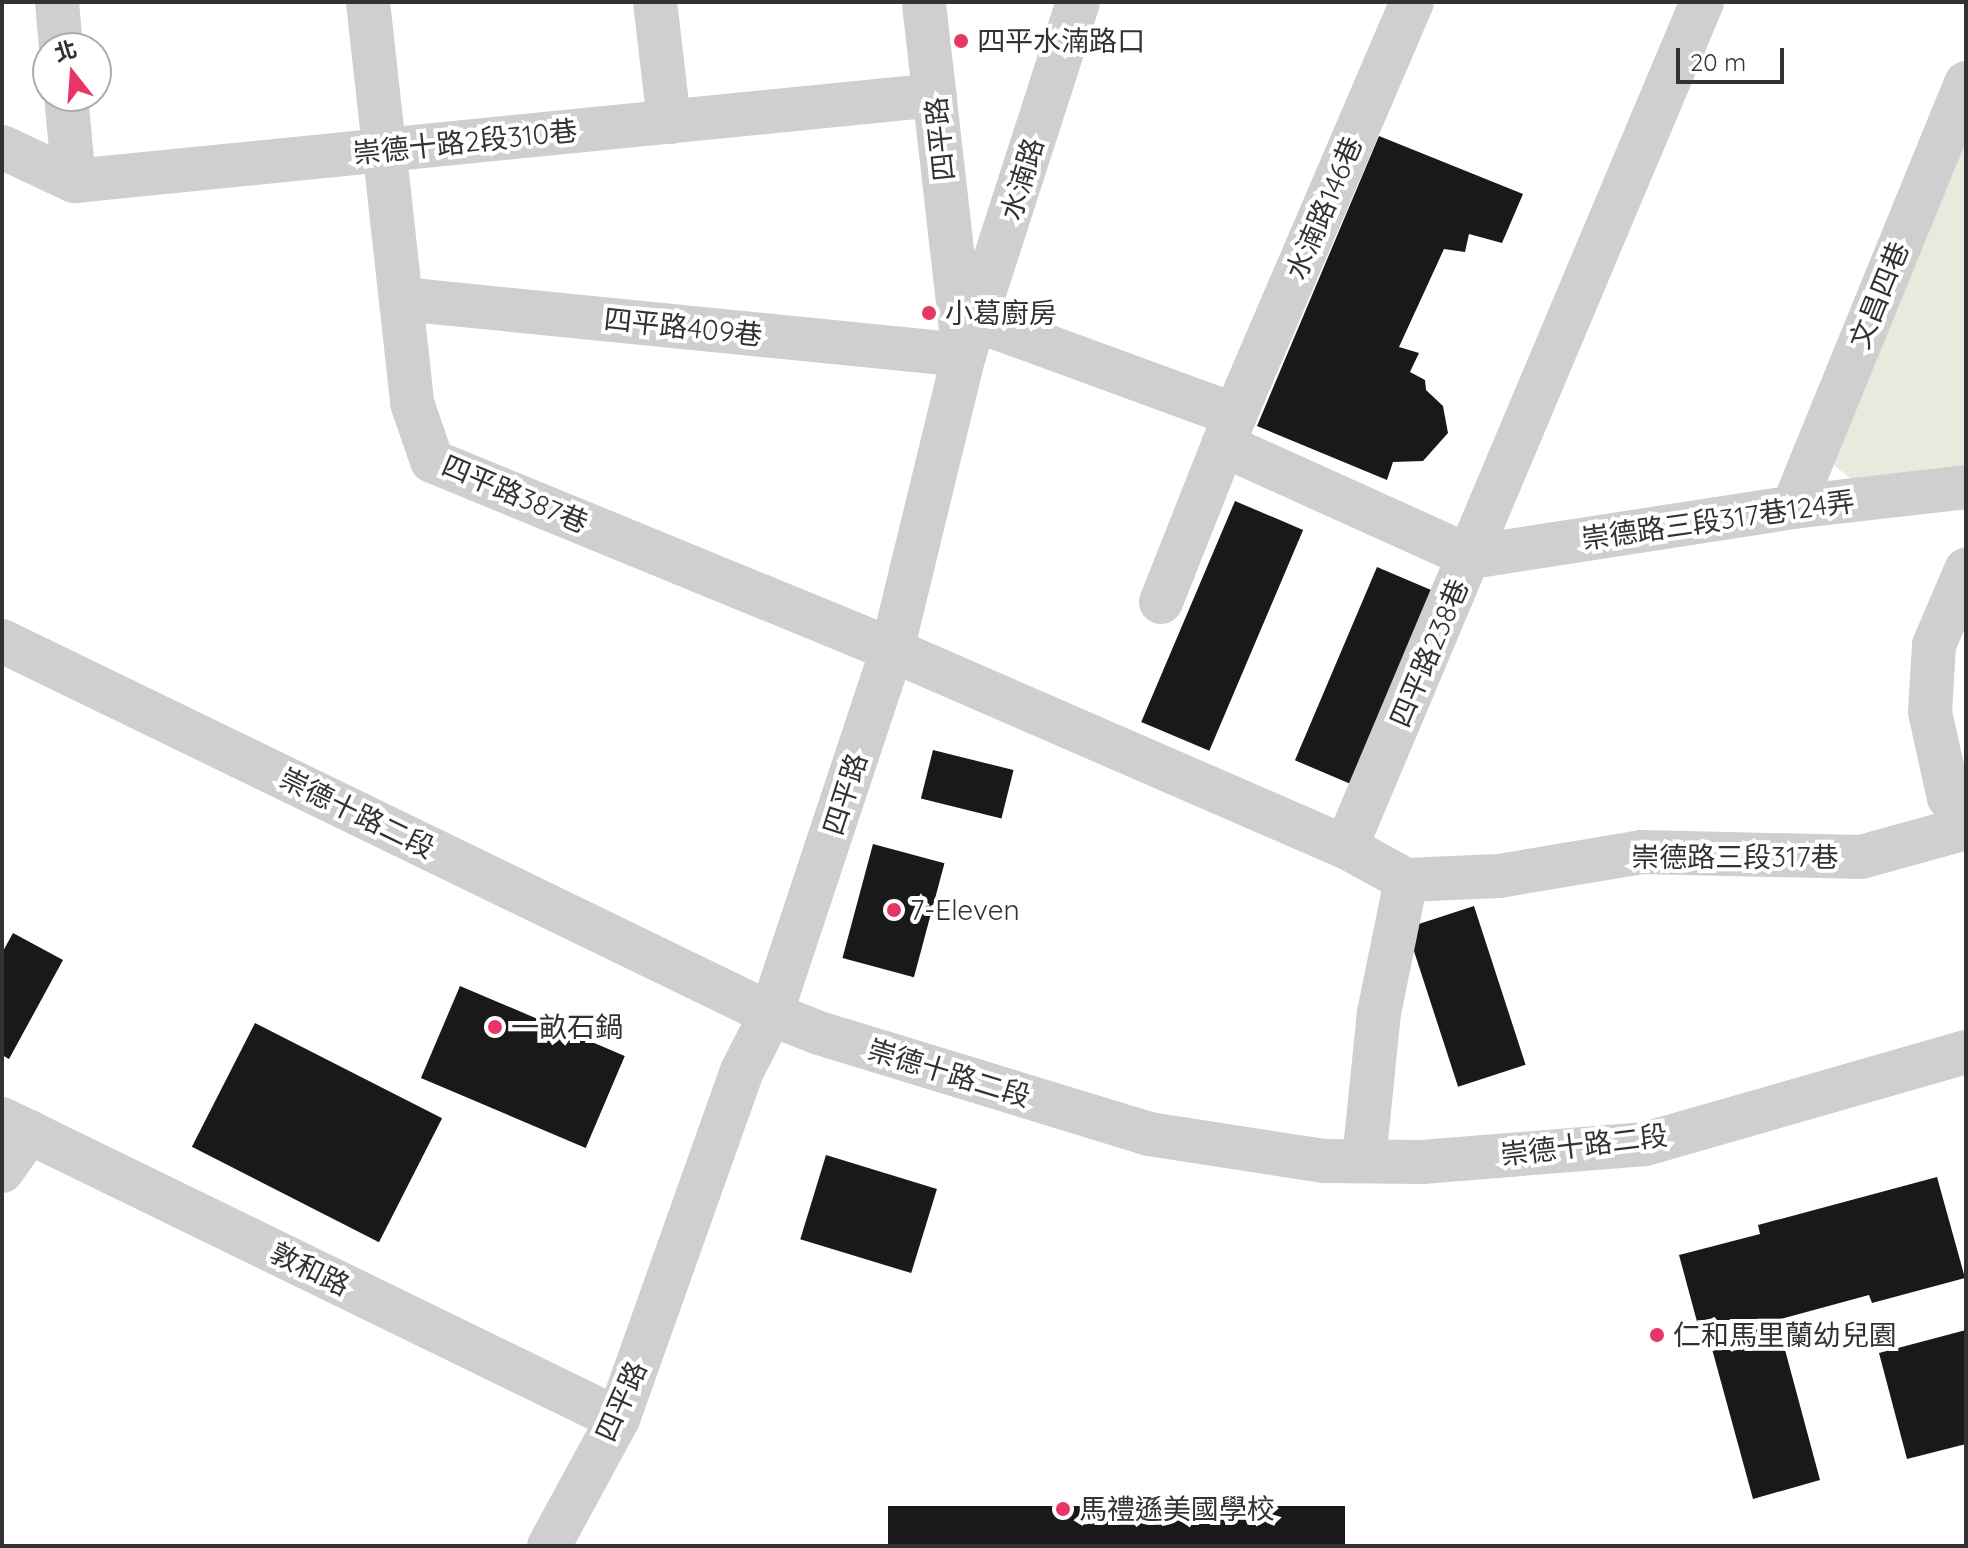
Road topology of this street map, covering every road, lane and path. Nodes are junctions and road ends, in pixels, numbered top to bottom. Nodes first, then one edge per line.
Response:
1 (57, 2) edge
2 (368, 2) edge
3 (655, 2) edge
4 (924, 2) edge
5 (1078, 2) edge
6 (1412, 2) edge
7 (1702, 2) edge
8 (60, 32) edge
9 (1966, 83) edge
10 (935, 95) junction
11 (68, 112) edge
12 (669, 122) junction
13 (2, 147) edge
14 (385, 150) junction
15 (74, 181) junction
16 (402, 299) junction
17 (971, 338) junction
18 (1229, 430) junction
19 (1966, 487) edge
20 (1793, 507) junction
21 (1471, 557) junction
22 (1966, 570) edge
23 (1161, 602) dead end
24 (1958, 612) edge
25 (2, 641) edge
26 (892, 650) junction
27 (1958, 813) edge
28 (1346, 847) junction
29 (1406, 880) junction
30 (771, 1014) junction
31 (1966, 1052) edge
32 (16, 1126) edge
33 (1364, 1160) junction
34 (2, 1171) edge
35 (618, 1419) junction
36 (549, 1546) edge

1 - 8 street
2 - 14 street, 四平路387巷
3 - 12 street
4 - 10 street, 四平路
5 - 17 street, 水湳路
6 - 18 street, 水湳路146巷
7 - 21 street, 四平路238巷
9 - 20 street, 文昌四巷
10 - 12 street, 崇德十路2段310巷
10 - 17 street, 四平路
11 - 15 street
12 - 14 street, 崇德十路2段310巷
13 - 15 street
14 - 15 street, 崇德十路2段310巷
14 - 16 street, 四平路387巷
16 - 17 street, 四平路409巷
16 - 26 street, 四平路387巷
17 - 18 street, 四平路409巷
17 - 26 street, 四平路
18 - 21 street, 四平路409巷
18 - 23 street, 水湳路146巷
19 - 20 street, 崇德路三段317巷124弄
20 - 21 street, 崇德路三段317巷124弄
21 - 28 street, 四平路238巷
22 - 24 street
24 - 27 street
25 - 30 street, 崇德十路二段
26 - 28 street
26 - 30 street, 四平路
27 - 29 street, 崇德路三段317巷
28 - 29 street
29 - 33 street
30 - 33 street, 崇德十路二段
30 - 35 street, 四平路
31 - 33 street, 崇德十路二段
32 - 34 street
32 - 35 street, 敦和路
35 - 36 street, 四平路

